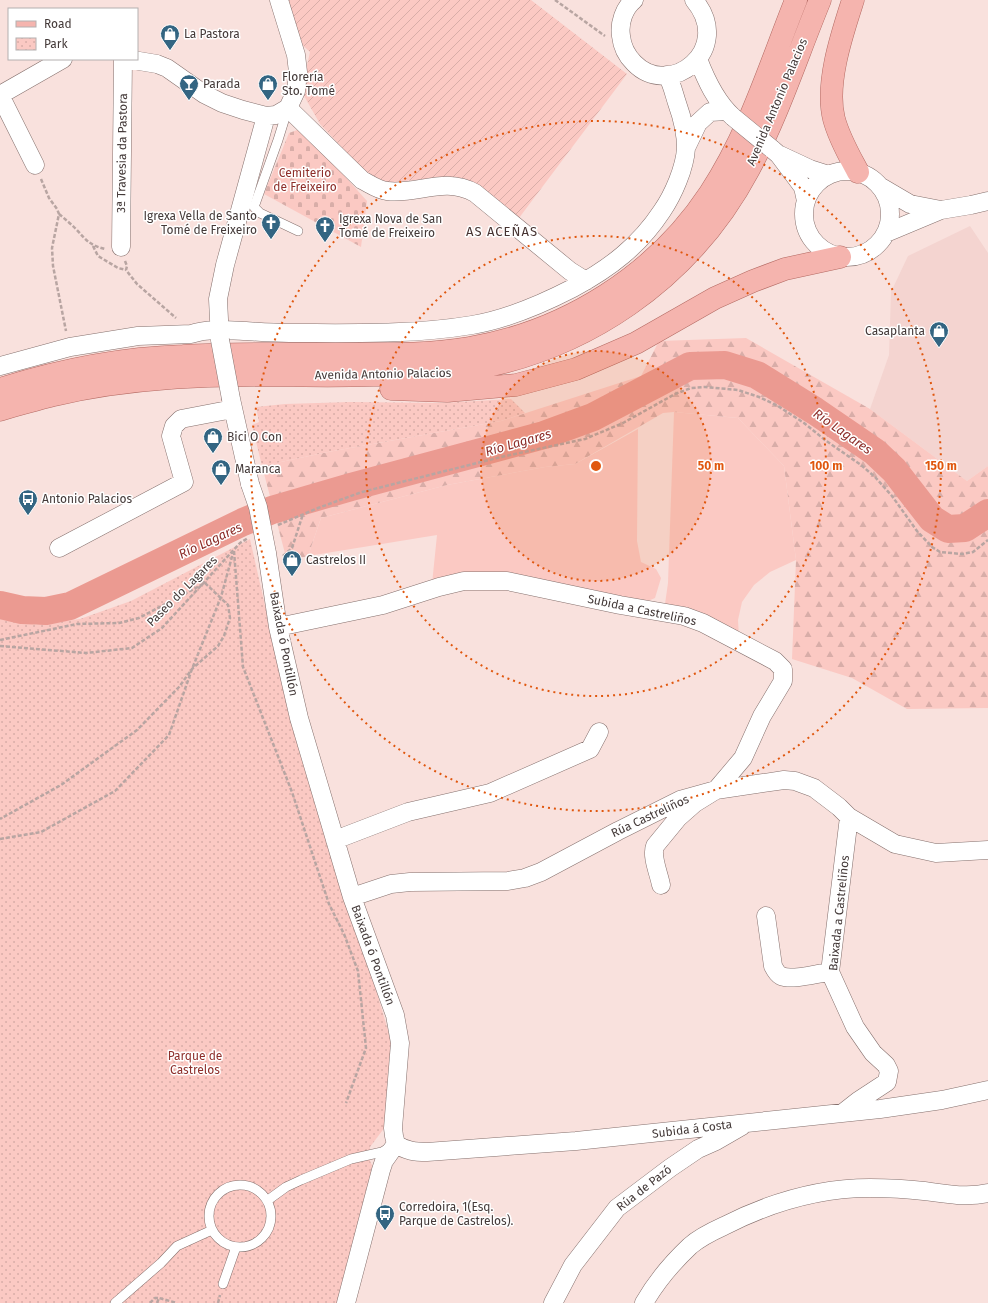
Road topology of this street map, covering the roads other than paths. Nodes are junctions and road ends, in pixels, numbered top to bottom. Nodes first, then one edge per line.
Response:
1 (279, 0) edge
2 (633, 0) edge
3 (694, 0) edge
4 (796, 0) edge
5 (820, 0) edge
6 (853, 0) edge
7 (698, 59) junction
8 (61, 60) edge
9 (123, 60) edge
10 (133, 60) edge
11 (667, 75) junction
12 (0, 95) edge
13 (288, 108) junction
14 (730, 114) junction
15 (266, 116) junction
16 (686, 148) junction
17 (776, 152) junction
18 (35, 165) road end
19 (858, 172) junction
20 (829, 175) junction
21 (881, 187) junction
22 (806, 201) junction
23 (988, 201) edge
24 (941, 210) junction
25 (298, 231) dead end
26 (886, 233) junction
27 (119, 250) road end
28 (840, 257) junction
29 (586, 281) junction
30 (219, 335) junction
31 (0, 366) edge
32 (311, 376) junction
33 (0, 389) edge
34 (232, 404) junction
35 (0, 410) edge
36 (59, 548) dead end
37 (278, 627) junction
38 (599, 732) dead end
39 (716, 790) junction
40 (849, 817) junction
41 (335, 840) junction
42 (988, 850) edge
43 (661, 885) dead end
44 (352, 897) junction
45 (766, 916) dead end
46 (830, 972) junction
47 (988, 1090) edge
48 (843, 1113) junction
49 (749, 1122) junction
50 (396, 1144) junction
51 (988, 1193) edge
52 (268, 1200) junction
53 (212, 1230) junction
54 (236, 1247) junction
55 (223, 1284) dead end
56 (115, 1303) edge
57 (346, 1303) edge
58 (553, 1303) edge
59 (644, 1303) edge

1 - 13 street
2 - 11 street
3 - 7 street
4 - 33 main road, Avenida Antonio Palacios
5 - 32 main road, Avenida Antonio Palacios
6 - 19 main road
7 - 11 street
7 - 14 street
8 - 12 street
9 - 27 street, 3ª Travesia da Pastora
10 - 15 street
11 - 16 street
12 - 18 street
13 - 15 street
13 - 25 lane
13 - 29 street
14 - 16 street
14 - 17 street, bridge
15 - 30 street, Baixada ó Pontillón
16 - 29 street
17 - 20 street
17 - 22 street
19 - 20 street
19 - 21 street
20 - 22 street
21 - 24 street
21 - 26 street
22 - 28 street
23 - 24 street
24 - 26 street
26 - 28 street
28 - 32 main road
29 - 30 street
30 - 31 street
30 - 34 street, Baixada ó Pontillón, bridge
32 - 35 main road, Avenida Antonio Palacios
34 - 36 street
34 - 37 street, Baixada ó Pontillón, bridge
37 - 39 street, Subida a Castreliños
37 - 41 street, Baixada ó Pontillón
38 - 41 street
39 - 40 street, Rúa Castreliños
39 - 43 street, Subida a Castreliños
39 - 44 street, Rúa Castreliños
40 - 42 street, Rúa Castreliños
40 - 46 street, Baixada a Castreliños
41 - 44 street, Baixada ó Pontillón
44 - 50 street, Baixada ó Pontillón
45 - 46 street
46 - 48 street, Baixada a Castreliños
47 - 48 street, Subida á Costa
48 - 49 street, Subida á Costa
49 - 50 street, Subida á Costa
49 - 58 street, Rúa de Pazó
50 - 52 lane
50 - 57 street
51 - 59 street
52 - 53 lane
52 - 54 lane
53 - 54 lane
53 - 56 lane
54 - 55 lane

